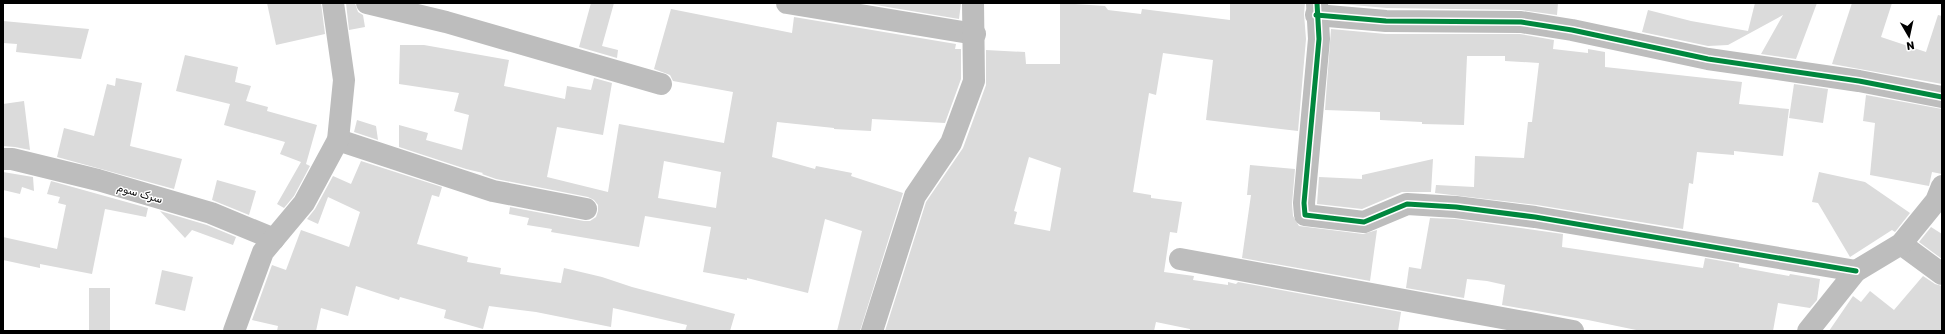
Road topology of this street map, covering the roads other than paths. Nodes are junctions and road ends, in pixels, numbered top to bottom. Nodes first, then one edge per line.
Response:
1 (333, 3) edge
2 (367, 3) edge
3 (787, 3) edge
4 (973, 3) edge
5 (1316, 9) edge
6 (974, 34) junction
7 (661, 84) dead end
8 (1942, 97) edge
9 (338, 140) junction
10 (3, 160) edge
11 (1942, 186) edge
12 (586, 209) dead end
13 (274, 239) junction
14 (1901, 244) junction
15 (1180, 259) dead end
16 (1856, 272) junction
17 (1942, 274) edge
18 (234, 331) edge
19 (872, 331) edge
20 (1572, 331) edge
21 (1808, 331) edge

1 - 9 street
2 - 7 street
3 - 6 street
4 - 6 street
5 - 8 street
5 - 16 street
6 - 19 street
9 - 12 street
9 - 13 street
10 - 13 street, سرک سوم
11 - 14 street
13 - 18 street
14 - 16 street
14 - 17 street
15 - 20 street
16 - 21 street

